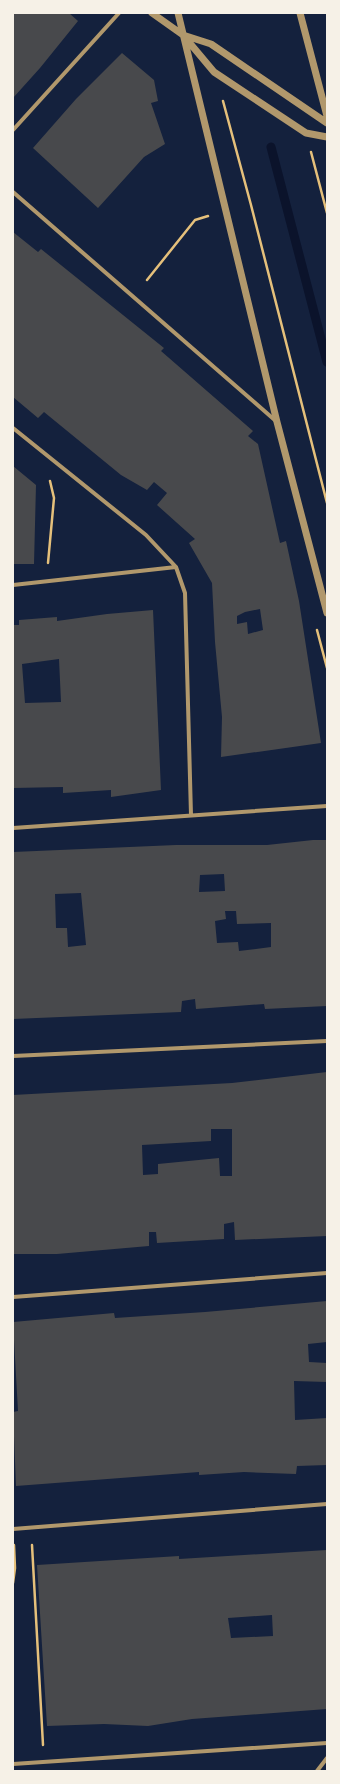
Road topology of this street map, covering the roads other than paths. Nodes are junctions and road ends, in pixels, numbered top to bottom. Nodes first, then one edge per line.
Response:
1 (119, 13) edge
2 (152, 13) edge
3 (178, 13) edge
4 (300, 13) edge
5 (183, 35) junction
6 (327, 116) edge
7 (327, 123) edge
8 (13, 130) edge
9 (327, 137) edge
10 (13, 192) edge
11 (277, 422) junction
12 (13, 428) edge
13 (176, 567) junction
14 (13, 585) edge
15 (327, 613) edge
16 (327, 806) edge
17 (191, 815) junction
18 (13, 828) edge
19 (327, 1041) edge
20 (13, 1056) edge
21 (327, 1273) edge
22 (13, 1297) edge
23 (327, 1504) edge
24 (13, 1529) edge
25 (327, 1743) edge
26 (327, 1758) edge
27 (13, 1764) edge
28 (317, 1771) edge

1 - 8 street
2 - 5 street
3 - 5 street
4 - 6 street
5 - 7 street
5 - 9 street
5 - 11 street
10 - 11 street
11 - 15 street
12 - 13 street
13 - 14 street
13 - 17 street
16 - 17 street
17 - 18 street
19 - 20 street
21 - 22 street
23 - 24 street
25 - 27 street
26 - 28 street

